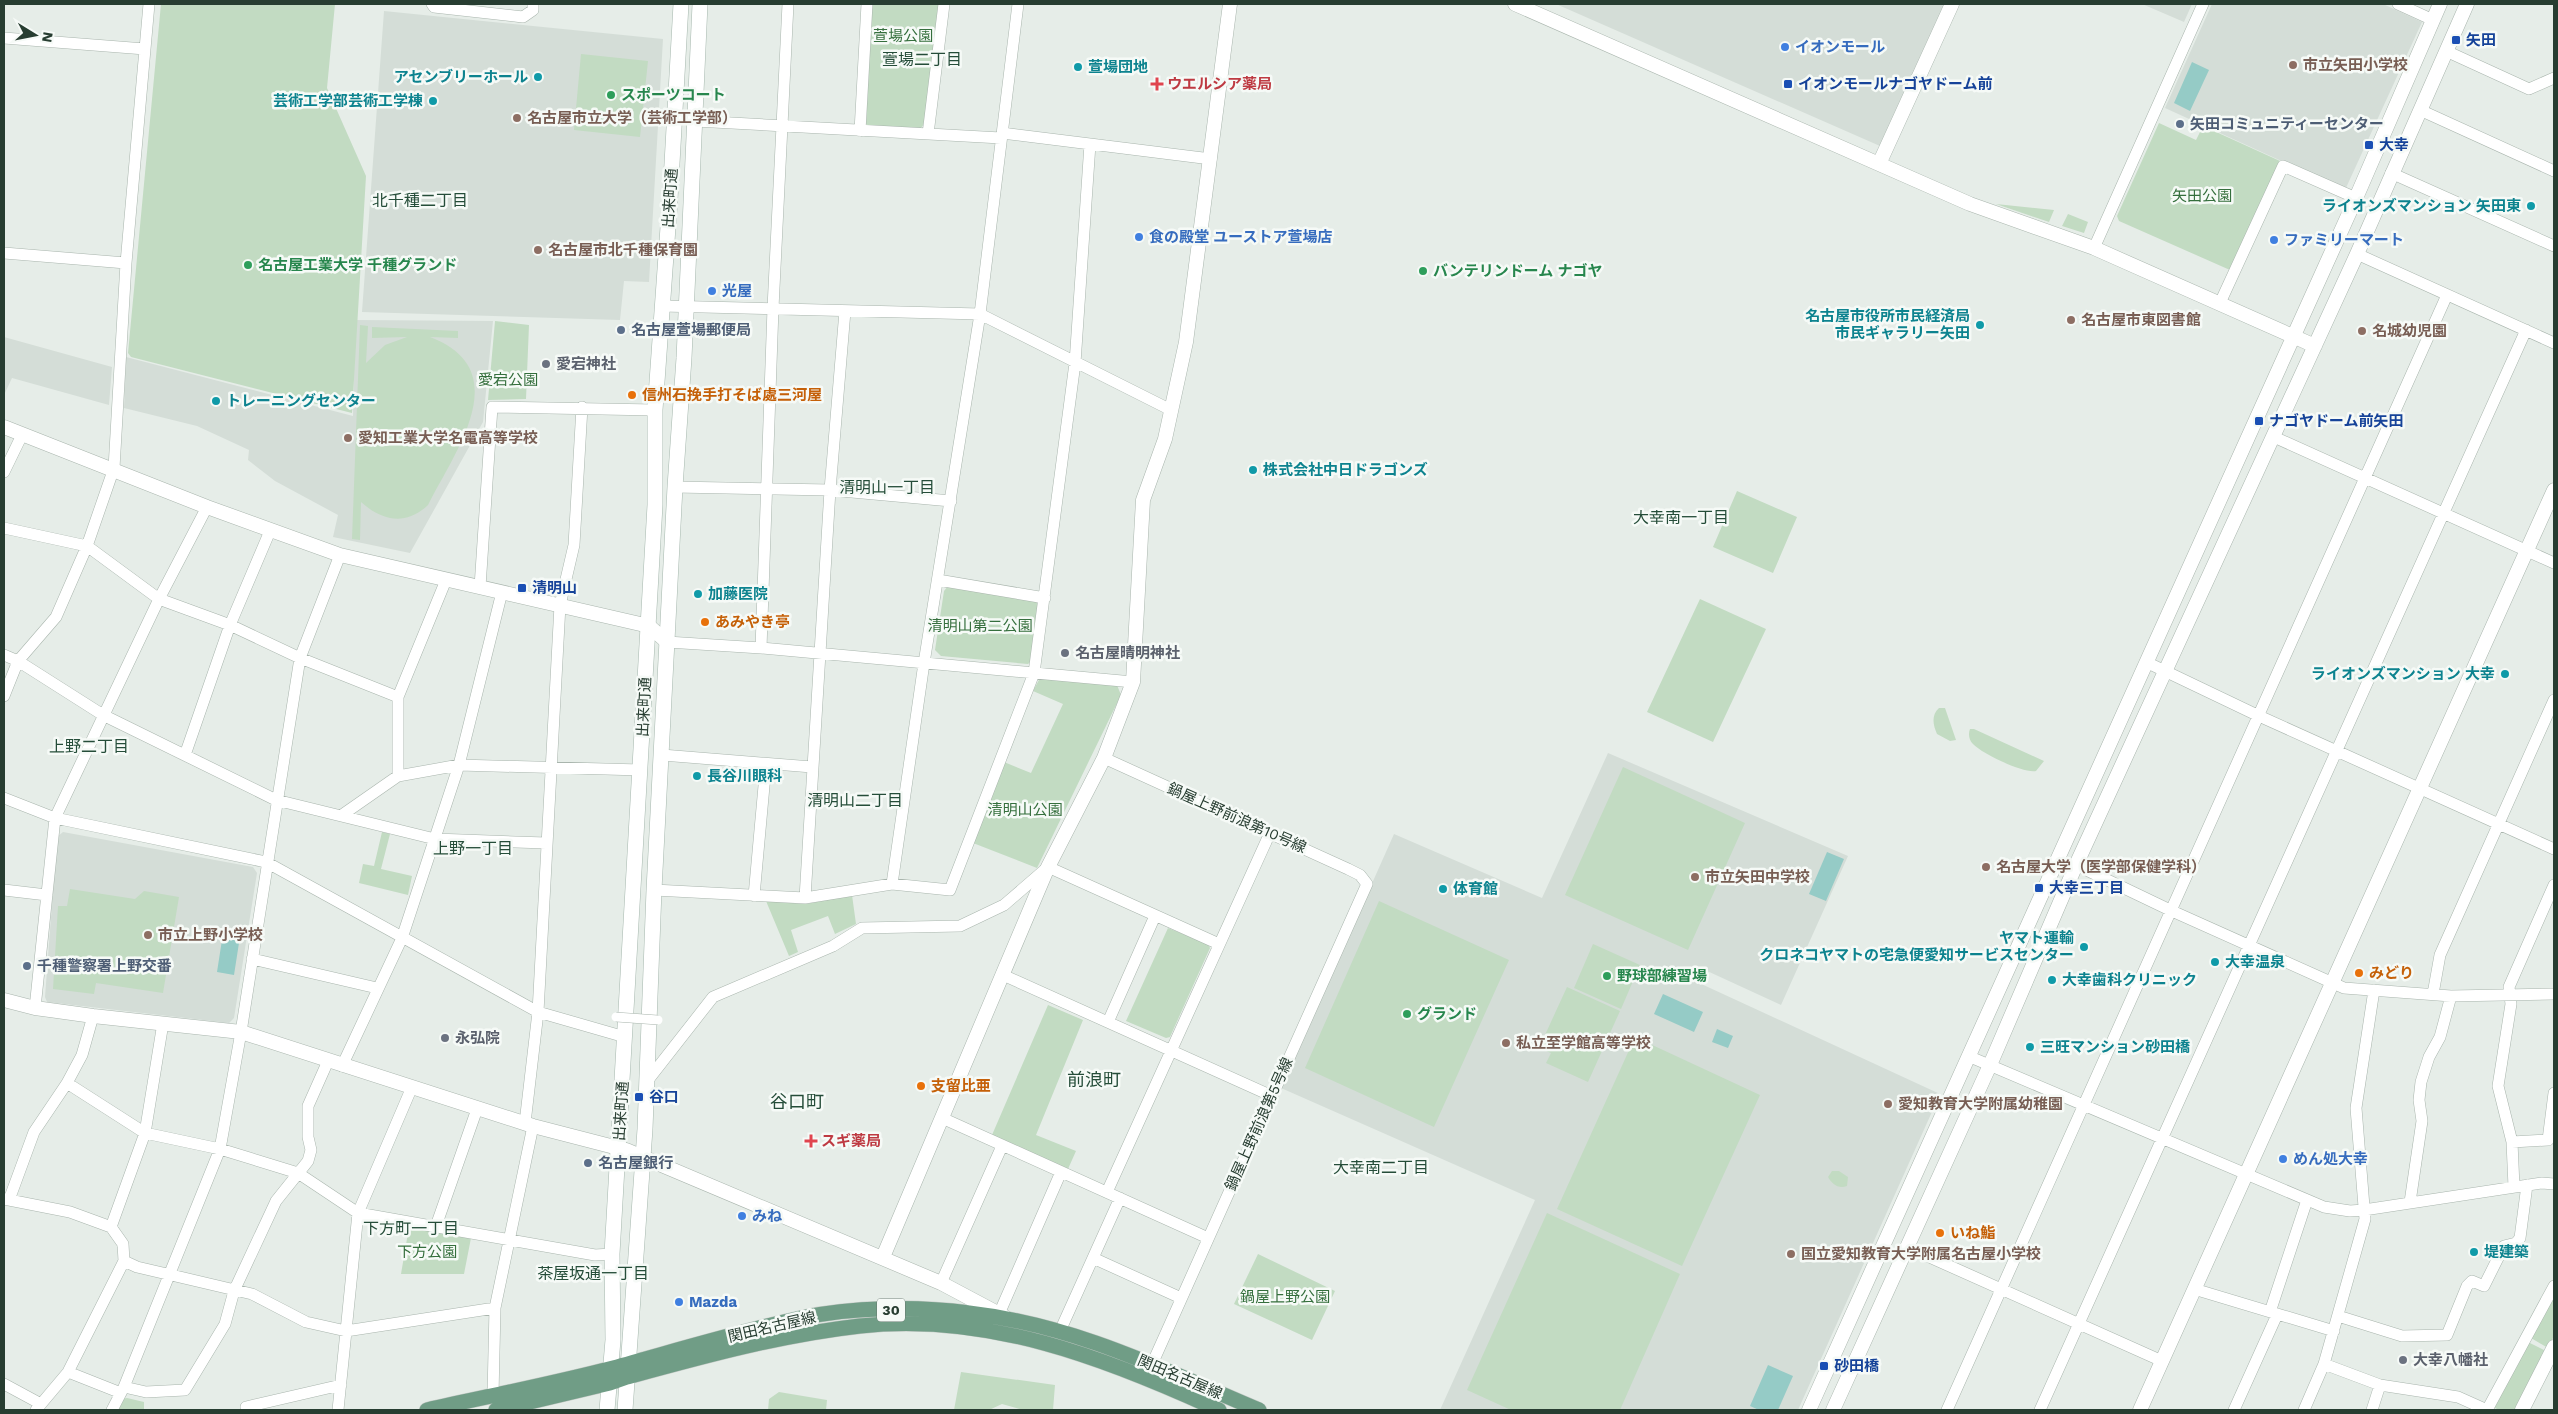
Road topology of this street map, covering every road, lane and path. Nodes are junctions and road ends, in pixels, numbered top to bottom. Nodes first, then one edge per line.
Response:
1 (149, 4) edge
2 (432, 4) edge
3 (533, 4) edge
4 (681, 4) edge
5 (700, 4) edge
6 (788, 4) edge
7 (867, 4) edge
8 (944, 4) edge
9 (1018, 4) edge
10 (1230, 4) edge
11 (1515, 4) edge
12 (1952, 4) edge
13 (2203, 4) edge
14 (2398, 4) edge
15 (2440, 4) edge
16 (2467, 4) edge
17 (479, 8) edge
18 (2433, 20) junction
19 (4, 38) edge
20 (145, 49) junction
21 (2446, 51) junction
22 (2554, 78) edge
23 (2420, 110) junction
24 (695, 121) junction
25 (782, 127) junction
26 (860, 131) junction
27 (928, 134) junction
28 (1001, 135) junction
29 (1090, 144) junction
30 (1211, 159) junction
31 (1880, 164) junction
32 (2554, 171) edge
33 (2391, 173) junction
34 (2356, 198) junction
35 (2554, 246) edge
36 (2094, 248) junction
37 (4, 253) edge
38 (2357, 254) junction
39 (126, 263) junction
40 (2447, 295) junction
41 (2220, 303) junction
42 (662, 306) junction
43 (686, 307) junction
44 (773, 308) junction
45 (845, 311) junction
46 (980, 314) junction
47 (2526, 330) junction
48 (2292, 336) junction
49 (2554, 343) edge
50 (2315, 346) junction
51 (1075, 362) junction
52 (582, 407) junction
53 (655, 410) junction
54 (1171, 410) junction
55 (4, 427) edge
56 (22, 435) junction
57 (2274, 437) junction
58 (114, 468) junction
59 (4, 472) edge
60 (2366, 477) junction
61 (675, 487) junction
62 (766, 490) junction
63 (830, 490) junction
64 (2554, 490) edge
65 (951, 501) junction
66 (207, 507) junction
67 (2445, 512) junction
68 (4, 528) edge
69 (270, 531) junction
70 (87, 546) junction
71 (2527, 550) junction
72 (340, 555) junction
73 (2554, 563) edge
74 (446, 580) junction
75 (938, 580) junction
76 (480, 588) junction
77 (502, 592) junction
78 (1044, 598) junction
79 (159, 599) junction
80 (560, 606) junction
81 (230, 626) junction
82 (649, 626) junction
83 (667, 642) junction
84 (760, 648) junction
85 (821, 654) junction
86 (4, 655) edge
87 (300, 658) junction
88 (18, 661) junction
89 (2146, 662) junction
90 (924, 663) junction
91 (2166, 672) junction
92 (1034, 673) junction
93 (1133, 682) junction
94 (4, 696) edge
95 (398, 697) junction
96 (2554, 700) edge
97 (103, 715) junction
98 (2259, 716) junction
99 (2337, 751) junction
100 (185, 755) junction
101 (662, 755) junction
102 (1104, 758) junction
103 (766, 764) junction
104 (459, 765) junction
105 (812, 767) junction
106 (549, 768) junction
107 (641, 770) junction
108 (398, 776) junction
109 (2420, 788) junction
110 (4, 798) edge
111 (276, 800) junction
112 (342, 816) junction
113 (54, 818) junction
114 (2499, 823) junction
115 (1270, 833) junction
116 (435, 839) junction
117 (546, 843) junction
118 (2554, 849) edge
119 (266, 862) junction
120 (2076, 865) junction
121 (1048, 867) junction
122 (892, 884) junction
123 (1367, 884) joint
124 (2554, 885) edge
125 (4, 890) edge
126 (654, 890) junction
127 (47, 895) junction
128 (754, 896) junction
129 (805, 898) junction
130 (2172, 911) junction
131 (1155, 916) junction
132 (402, 938) junction
133 (1219, 944) junction
134 (2249, 946) junction
135 (252, 959) junction
136 (1003, 975) junction
137 (2331, 984) junction
138 (377, 988) junction
139 (2374, 990) junction
140 (2433, 994) junction
141 (2554, 994) edge
142 (2510, 995) junction
143 (2451, 996) junction
144 (4, 1000) edge
145 (35, 1008) junction
146 (538, 1012) junction
147 (93, 1016) junction
148 (616, 1017) dead end
149 (658, 1020) dead end
150 (1108, 1022) junction
151 (162, 1023) junction
152 (241, 1032) junction
153 (625, 1037) junction
154 (1171, 1051) junction
155 (1968, 1056) junction
156 (328, 1061) junction
157 (1990, 1065) junction
158 (342, 1066) junction
159 (648, 1080) junction
160 (67, 1083) junction
161 (412, 1087) junction
162 (2554, 1093) edge
163 (1272, 1096) junction
164 (2084, 1105) junction
165 (477, 1109) junction
166 (942, 1118) junction
167 (529, 1124) junction
168 (146, 1133) junction
169 (2162, 1140) junction
170 (2512, 1142) junction
171 (1002, 1146) junction
172 (619, 1148) junction
173 (220, 1149) junction
174 (644, 1158) junction
175 (1061, 1172) junction
176 (298, 1174) junction
177 (2246, 1174) junction
178 (2554, 1184) edge
179 (2527, 1185) junction
180 (2514, 1187) junction
181 (1107, 1192) junction
182 (1120, 1198) junction
183 (6, 1199) edge
184 (2307, 1200) junction
185 (2410, 1202) junction
186 (2364, 1210) junction
187 (358, 1213) junction
188 (436, 1226) junction
189 (111, 1227) junction
190 (510, 1238) junction
191 (1208, 1238) junction
192 (1907, 1247) junction
193 (612, 1254) junction
194 (883, 1257) junction
195 (1093, 1258) junction
196 (124, 1261) junction
197 (168, 1275) junction
198 (941, 1283) junction
199 (2554, 1286) edge
200 (2194, 1288) junction
201 (2002, 1289) junction
202 (234, 1291) junction
203 (1181, 1298) junction
204 (495, 1308) junction
205 (2274, 1314) junction
206 (2338, 1316) junction
207 (1004, 1317) junction
208 (2079, 1325) junction
209 (346, 1331) junction
210 (1060, 1331) junction
211 (2334, 1331) junction
212 (1011, 1335) junction
213 (2554, 1347) edge
214 (2162, 1361) junction
215 (2324, 1364) junction
216 (628, 1370) junction
217 (1149, 1371) junction
218 (68, 1372) junction
219 (611, 1376) junction
220 (4, 1384) edge
221 (341, 1385) junction
222 (2380, 1385) junction
223 (122, 1390) junction
224 (493, 1394) junction
225 (38, 1407) edge
226 (112, 1410) edge
227 (247, 1410) edge
228 (338, 1410) edge
229 (427, 1410) edge
230 (496, 1410) edge
231 (607, 1410) edge
232 (625, 1410) edge
233 (1219, 1410) edge
234 (1258, 1410) edge
235 (1808, 1410) edge
236 (1834, 1410) edge
237 (1947, 1410) edge
238 (2040, 1410) edge
239 (2140, 1410) edge
240 (2234, 1410) edge
241 (2304, 1410) edge
242 (2372, 1410) edge
243 (2487, 1410) edge
244 (2522, 1410) edge

1 - 20 street
2 - 17 street
3 - 17 street
4 - 42 main road, 出来町通
5 - 24 main road, 出来町通
6 - 25 street
7 - 26 street
8 - 27 street
9 - 28 street
10 - 30 street
11 - 31 street
12 - 31 street
13 - 36 street
14 - 18 street
15 - 18 street
16 - 21 street
18 - 34 street
19 - 20 street
20 - 39 street
21 - 22 street
21 - 23 street
23 - 32 street
23 - 33 street
24 - 25 street
24 - 43 main road, 出来町通
25 - 26 street
25 - 44 street
26 - 27 street
27 - 28 street
28 - 29 street
28 - 46 street
29 - 30 street
29 - 51 street
30 - 54 street
31 - 36 street
33 - 35 street
33 - 38 street
34 - 41 street
34 - 48 street
36 - 41 street
37 - 39 street
38 - 40 street
38 - 50 street
39 - 58 street
40 - 47 street
40 - 60 street
41 - 48 street
42 - 43 street
42 - 53 main road, 出来町通
43 - 44 street
43 - 61 main road, 出来町通
44 - 45 street
44 - 62 street
45 - 46 street
45 - 63 street
46 - 51 street
46 - 65 street
47 - 49 street
47 - 67 street
48 - 50 street
48 - 89 street
50 - 57 street
51 - 54 street
51 - 78 street
52 - 53 street
52 - 76 street
52 - 80 street
53 - 82 main road, 出来町通
54 - 93 street
55 - 56 street
56 - 58 street
56 - 59 street
57 - 60 street
57 - 91 street
58 - 66 street
58 - 70 street
60 - 67 street
60 - 98 street
61 - 62 street
61 - 83 main road, 出来町通
62 - 63 street
62 - 84 street
63 - 65 street
63 - 85 street
64 - 71 street
65 - 75 street
66 - 69 street
66 - 79 street
67 - 71 street
67 - 99 street
68 - 70 street
69 - 72 street
69 - 81 street
70 - 79 street
70 - 88 street
71 - 73 street
71 - 109 street
72 - 74 street
72 - 87 street
74 - 76 street
74 - 95 street
75 - 78 street
75 - 90 street
76 - 77 street
77 - 80 street
77 - 104 street
78 - 92 street
79 - 81 street
79 - 97 street
80 - 82 street
80 - 106 street
81 - 87 street
81 - 100 street
82 - 83 street
82 - 107 main road, 出来町通
83 - 84 street
83 - 101 main road, 出来町通
84 - 85 street
85 - 90 street
85 - 105 street
86 - 88 street
87 - 95 street
87 - 111 street
88 - 94 street
88 - 97 street
89 - 91 street
89 - 155 street
90 - 92 street
90 - 122 street
91 - 98 street
91 - 120 street
92 - 93 street
92 - 122 street
93 - 102 street
95 - 108 street
96 - 114 street
97 - 100 street
97 - 113 street
98 - 99 street
98 - 130 street
99 - 109 street
99 - 134 street
100 - 111 street
101 - 103 street
101 - 126 main road, 出来町通
102 - 115 street, 鍋屋上野前浪第10号線
102 - 121 street
103 - 105 street
103 - 128 street
104 - 106 street
104 - 108 street
104 - 116 street
105 - 129 street
106 - 107 street
106 - 117 street
107 - 153 main road, 出来町通
108 - 112 street
109 - 114 street
109 - 137 street
110 - 113 street
111 - 112 street
111 - 119 street
112 - 116 street
113 - 119 street
113 - 127 street
114 - 118 street
114 - 140 street
115 - 123 street, 鍋屋上野前浪第10号線
115 - 133 street
116 - 117 street
116 - 132 street
117 - 146 street
119 - 132 street
119 - 135 street
120 - 130 street
120 - 157 street
121 - 131 street
121 - 136 street
121 - 159 street
122 - 129 street
123 - 163 street, 鍋屋上野前浪第5号線
124 - 142 street
125 - 127 street
126 - 128 street
126 - 159 main road, 出来町通
127 - 145 street
128 - 129 street
130 - 134 street
130 - 164 street
131 - 133 street
131 - 150 street
132 - 138 street
132 - 146 street
133 - 154 street
134 - 137 street
134 - 169 street
135 - 138 street
135 - 152 street
136 - 150 street
136 - 166 street
137 - 139 street
137 - 177 street
138 - 158 street
139 - 140 street
139 - 186 street
140 - 143 street
141 - 142 street
142 - 143 street
142 - 170 street
143 - 185 street
144 - 145 street
145 - 147 street
146 - 153 street
146 - 167 street
147 - 151 street
147 - 160 street
148 - 149 street, bridge
150 - 154 street
151 - 152 street
151 - 168 street
152 - 156 street
152 - 173 street
153 - 172 main road, 出来町通
154 - 163 street
154 - 181 street
155 - 157 street
155 - 235 street
156 - 158 street
156 - 176 street
157 - 164 street
157 - 192 street
158 - 161 street
159 - 174 main road, 出来町通
160 - 168 street
160 - 183 street
161 - 165 street
161 - 187 street
162 - 170 street
163 - 191 street, 鍋屋上野前浪第5号線
164 - 169 street
164 - 201 street
165 - 167 street
165 - 188 street
166 - 171 street
166 - 194 street
167 - 172 street
167 - 190 street
168 - 173 street
168 - 189 street
169 - 177 street
169 - 208 street
170 - 180 street
171 - 175 street
171 - 198 street
172 - 174 street
172 - 193 main road, 出来町通
173 - 176 street
173 - 197 street
174 - 194 street
174 - 216 main road, 出来町通
175 - 181 street
175 - 207 street
176 - 187 street
176 - 202 street
177 - 184 street
177 - 200 street
178 - 179 street
179 - 180 street
179 - 206 street
180 - 185 street
181 - 182 street
182 - 191 street
182 - 195 street
183 - 189 street
184 - 186 street
184 - 205 street
185 - 186 street
186 - 206 street
187 - 188 street
187 - 209 street
188 - 190 street
189 - 196 street
190 - 193 street
190 - 204 street
191 - 203 street, 鍋屋上野前浪第5号線
192 - 201 street
192 - 236 street
193 - 219 main road, 出来町通
194 - 198 street
195 - 203 street
195 - 210 street
196 - 197 street
196 - 218 street
197 - 202 street
197 - 223 street
198 - 207 street
199 - 243 street
200 - 205 street
200 - 214 street
201 - 208 street
201 - 237 street
202 - 209 street
202 - 223 street
203 - 217 street, 鍋屋上野前浪第5号線
204 - 209 street
204 - 224 street
205 - 211 street
205 - 240 street
206 - 211 street
207 - 210 main road, 関田名古屋線 / 30
207 - 212 street
207 - 216 main road, 関田名古屋線 / 30
208 - 214 street
208 - 238 street
209 - 221 street
210 - 217 main road, 関田名古屋線 / 30
211 - 215 street
212 - 216 main road, 関田名古屋線 / 30
212 - 217 main road, 関田名古屋線 / 30
213 - 244 street
214 - 239 street
215 - 222 street
215 - 241 street
216 - 219 main road, 関田名古屋線 / 30
216 - 232 main road, 出来町通
217 - 233 main road, 関田名古屋線 / 30
217 - 234 main road, 関田名古屋線 / 30
218 - 223 street
218 - 225 street
219 - 224 main road, 関田名古屋線 / 30
219 - 230 main road, 関田名古屋線 / 30
219 - 231 main road, 出来町通
220 - 225 street
221 - 227 street
221 - 228 street
222 - 242 street
222 - 243 street
223 - 226 street
224 - 229 main road, 関田名古屋線 / 30

